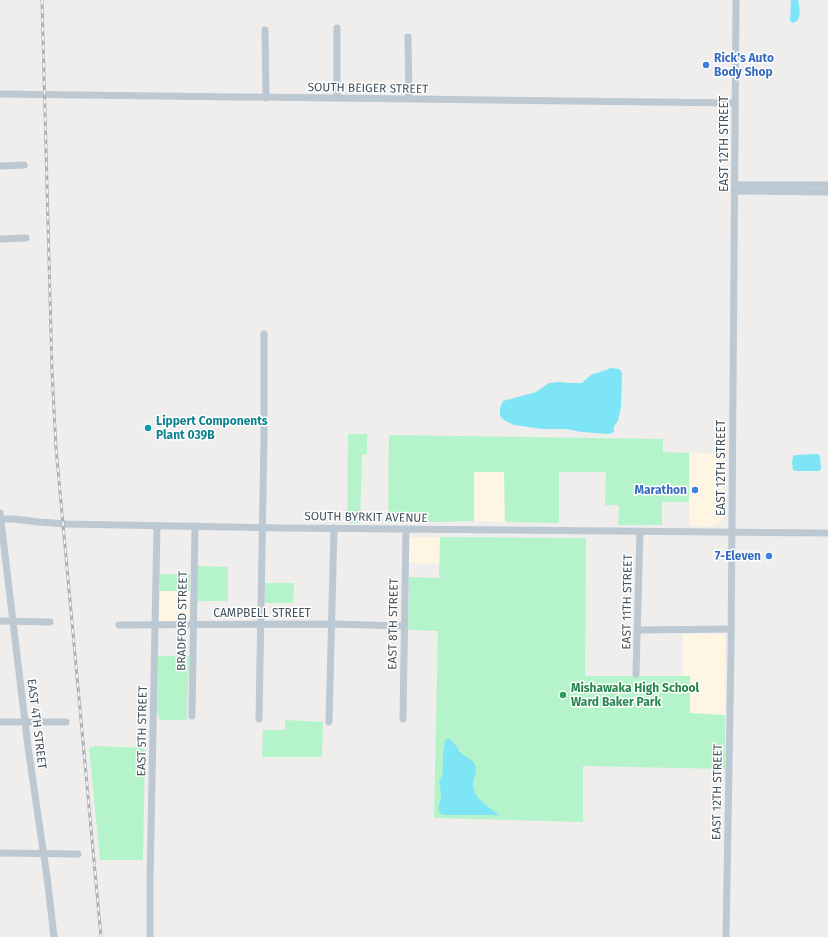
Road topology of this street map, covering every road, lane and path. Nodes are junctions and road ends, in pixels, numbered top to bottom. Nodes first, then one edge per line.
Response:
1 (736, 0) edge
2 (337, 28) dead end
3 (265, 30) dead end
4 (408, 37) dead end
5 (0, 94) edge
6 (266, 98) junction
7 (337, 98) junction
8 (410, 99) junction
9 (735, 103) junction
10 (24, 165) dead end
11 (0, 166) edge
12 (828, 185) edge
13 (734, 188) junction
14 (828, 192) edge
15 (26, 238) dead end
16 (0, 239) edge
17 (264, 334) dead end
18 (0, 517) edge
19 (157, 526) junction
20 (195, 526) junction
21 (262, 527) junction
22 (334, 528) junction
23 (406, 529) junction
24 (640, 531) junction
25 (732, 532) junction
26 (828, 533) edge
27 (0, 622) edge
28 (13, 622) junction
29 (50, 622) dead end
30 (193, 624) junction
31 (260, 624) junction
32 (332, 624) junction
33 (120, 625) dead end
34 (155, 625) junction
35 (404, 626) junction
36 (731, 629) junction
37 (638, 630) junction
38 (636, 674) dead end
39 (192, 716) dead end
40 (259, 719) dead end
41 (403, 719) dead end
42 (0, 722) edge
43 (26, 722) junction
44 (66, 722) dead end
45 (329, 722) dead end
46 (0, 853) edge
47 (44, 854) junction
48 (78, 854) dead end
49 (54, 937) edge
50 (150, 937) edge
51 (726, 937) edge

1 - 9 street, EAST 12TH STREET
2 - 7 street
3 - 6 street
4 - 8 street
5 - 6 street, SOUTH BEIGER STREET
6 - 7 street, SOUTH BEIGER STREET
7 - 8 street, SOUTH BEIGER STREET
8 - 9 street, SOUTH BEIGER STREET
9 - 13 street, EAST 12TH STREET
10 - 11 street
12 - 13 street
13 - 14 street
13 - 25 street, EAST 12TH STREET
15 - 16 street
17 - 21 street
18 - 19 street, SOUTH BYRKIT AVENUE
18 - 28 street, EAST 4TH STREET
19 - 20 street, SOUTH BYRKIT AVENUE
19 - 34 street, EAST 5TH STREET
20 - 21 street, SOUTH BYRKIT AVENUE
20 - 30 street, BRADFORD STREET
21 - 22 street, SOUTH BYRKIT AVENUE
21 - 31 street
22 - 23 street, SOUTH BYRKIT AVENUE
22 - 32 street
23 - 24 street, SOUTH BYRKIT AVENUE
23 - 35 street, EAST 8TH STREET
24 - 25 street, SOUTH BYRKIT AVENUE
24 - 37 street, EAST 11TH STREET
25 - 26 street, SOUTH BYRKIT AVENUE
25 - 36 street, EAST 12TH STREET
27 - 28 street
28 - 29 street
28 - 43 street, EAST 4TH STREET
30 - 31 street, CAMPBELL STREET
30 - 34 street, CAMPBELL STREET
30 - 39 street, BRADFORD STREET
31 - 32 street, CAMPBELL STREET
31 - 40 street
32 - 35 street, CAMPBELL STREET
32 - 45 street
33 - 34 street, CAMPBELL STREET
34 - 50 street, EAST 5TH STREET
35 - 41 street, EAST 8TH STREET
36 - 37 street
36 - 51 street, EAST 12TH STREET
37 - 38 street, EAST 11TH STREET
42 - 43 street
43 - 44 street
43 - 47 street, EAST 4TH STREET
46 - 47 street
47 - 48 street
47 - 49 street, EAST 4TH STREET

